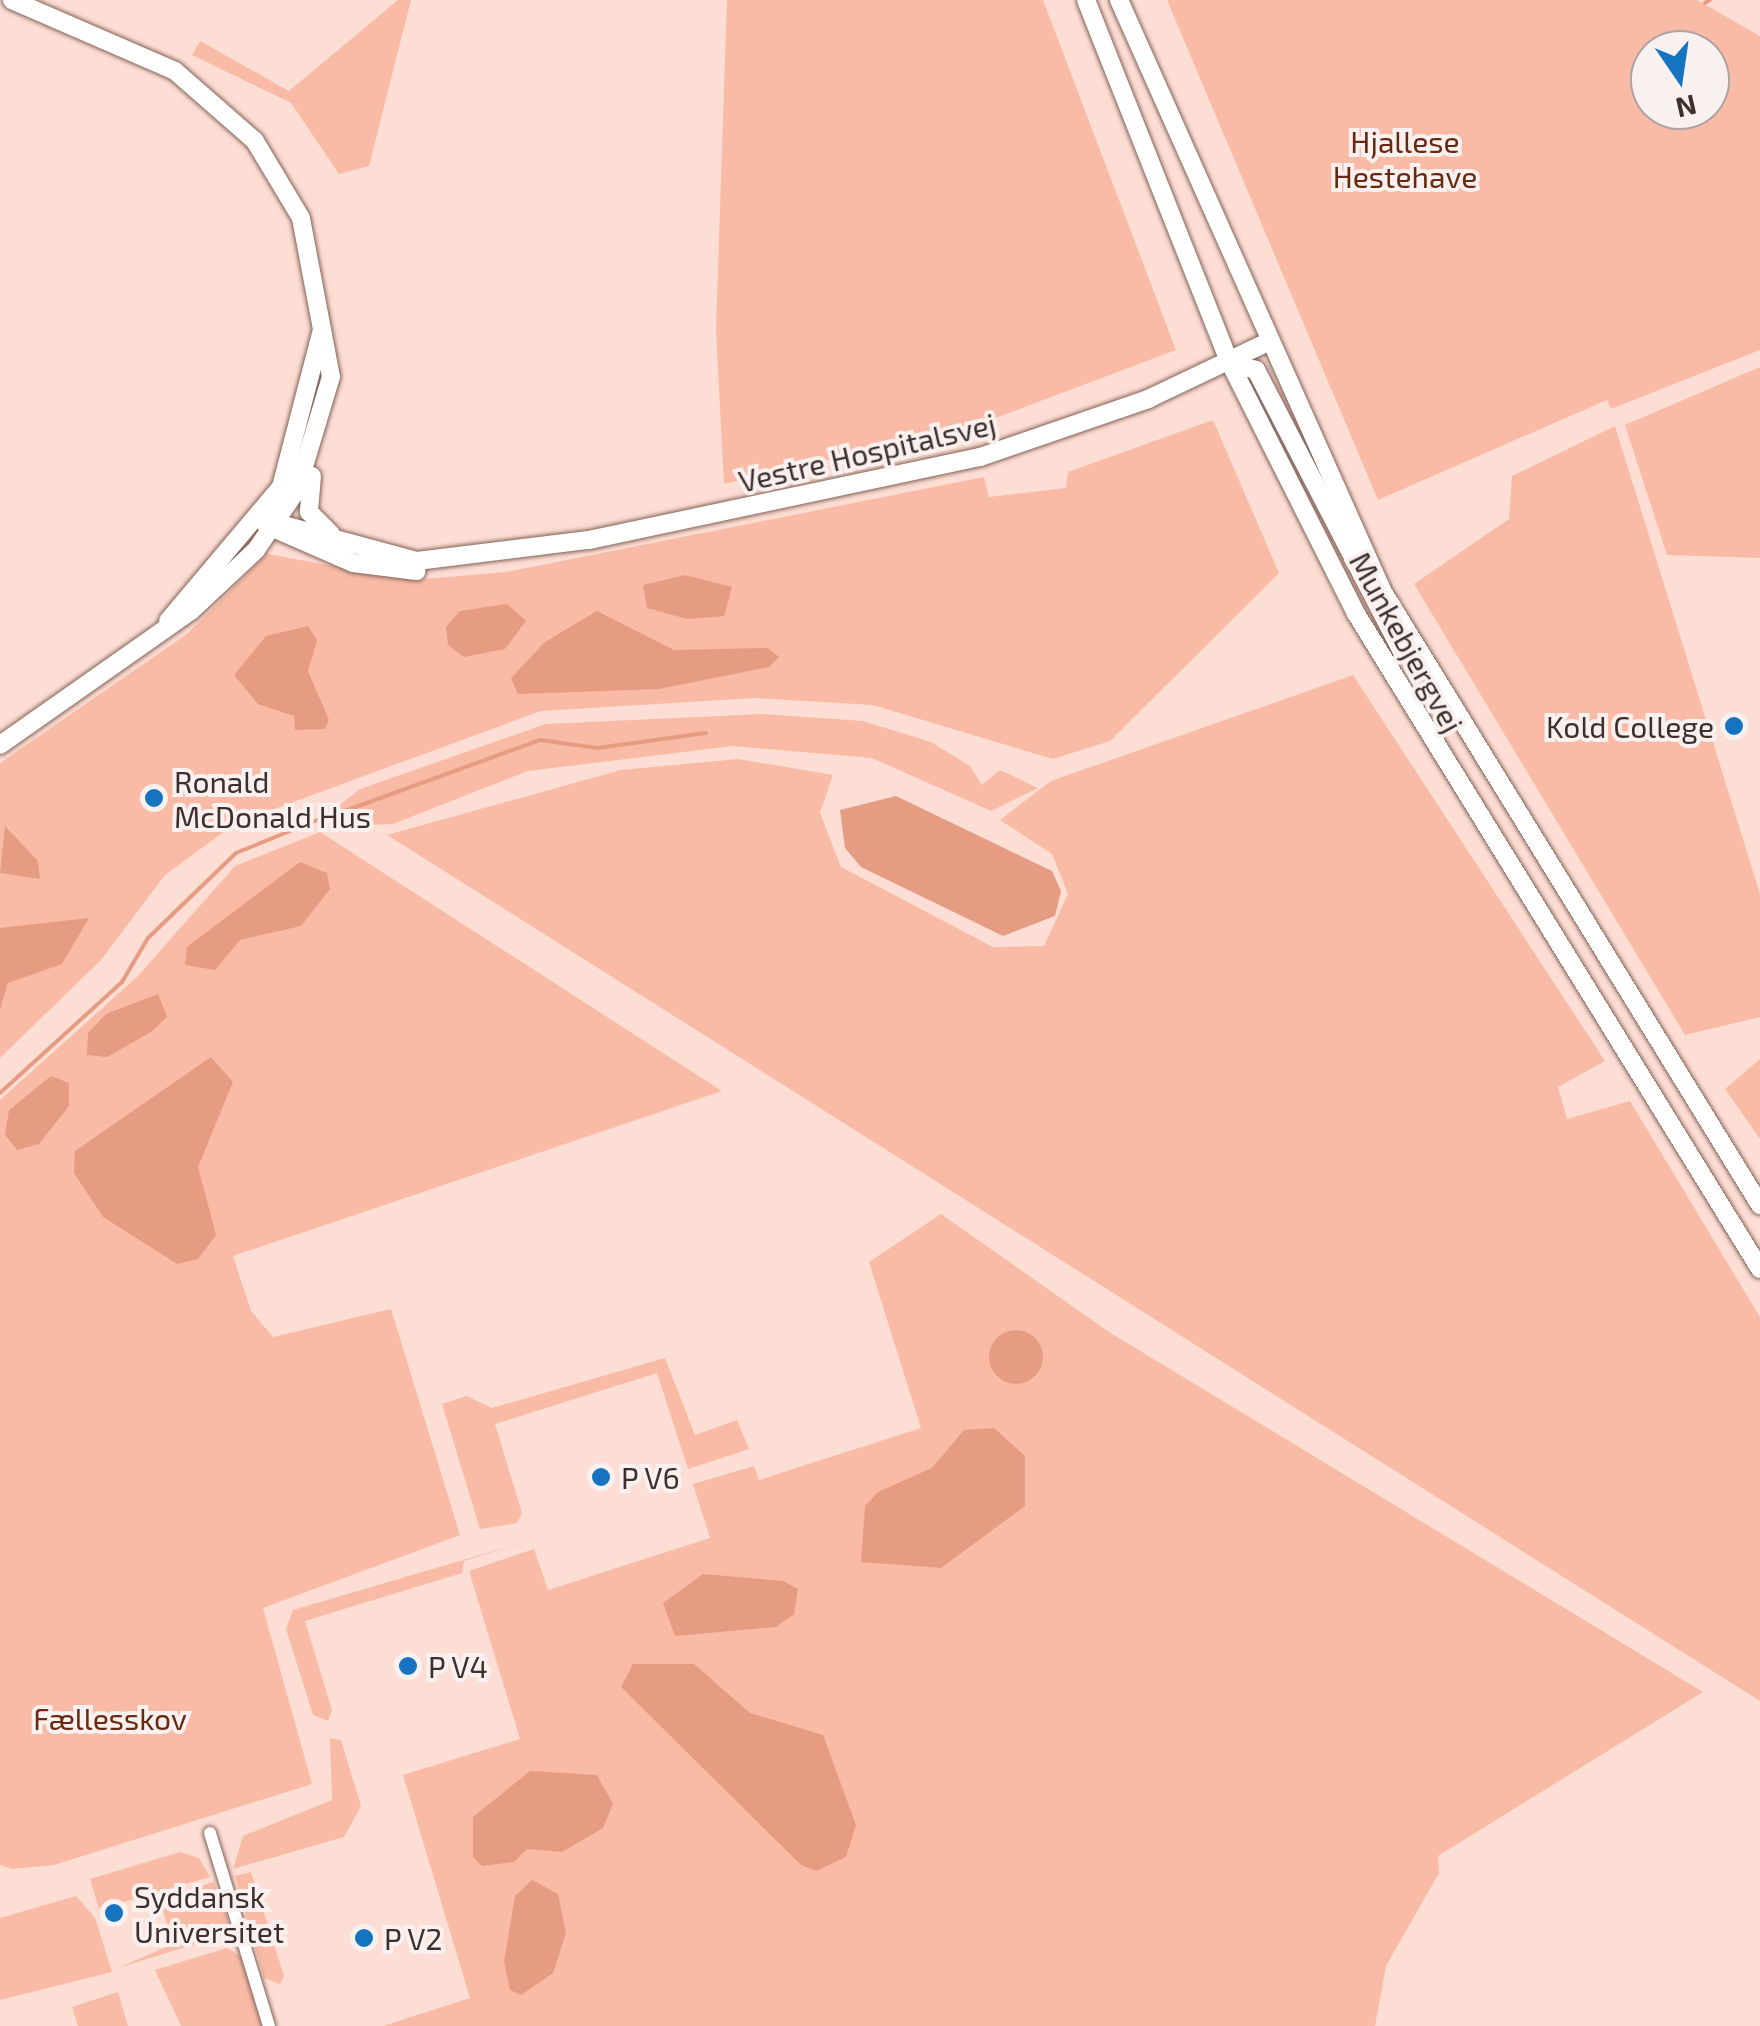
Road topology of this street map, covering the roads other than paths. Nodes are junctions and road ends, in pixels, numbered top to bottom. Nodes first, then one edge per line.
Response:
1 (12, 0) edge
2 (1086, 0) edge
3 (1119, 0) edge
4 (324, 325) junction
5 (1266, 343) junction
6 (1230, 363) junction
7 (319, 432) junction
8 (271, 523) junction
9 (464, 559) junction
10 (1470, 745) junction
11 (0, 746) edge
12 (1760, 1204) edge
13 (1760, 1269) edge
14 (210, 1833) dead end
15 (269, 2026) edge

1 - 4 street
2 - 6 street, Munkebjergvej
3 - 5 street, Munkebjergvej
4 - 7 street
4 - 8 street
5 - 6 street, Vestre Hospitalsvej
5 - 10 street, Munkebjergvej
6 - 9 street, Vestre Hospitalsvej
6 - 10 street
6 - 13 street, Munkebjergvej
7 - 8 street
7 - 9 street
8 - 9 street, Vestre Hospitalsvej
8 - 11 street
10 - 12 street, Munkebjergvej
14 - 15 street

